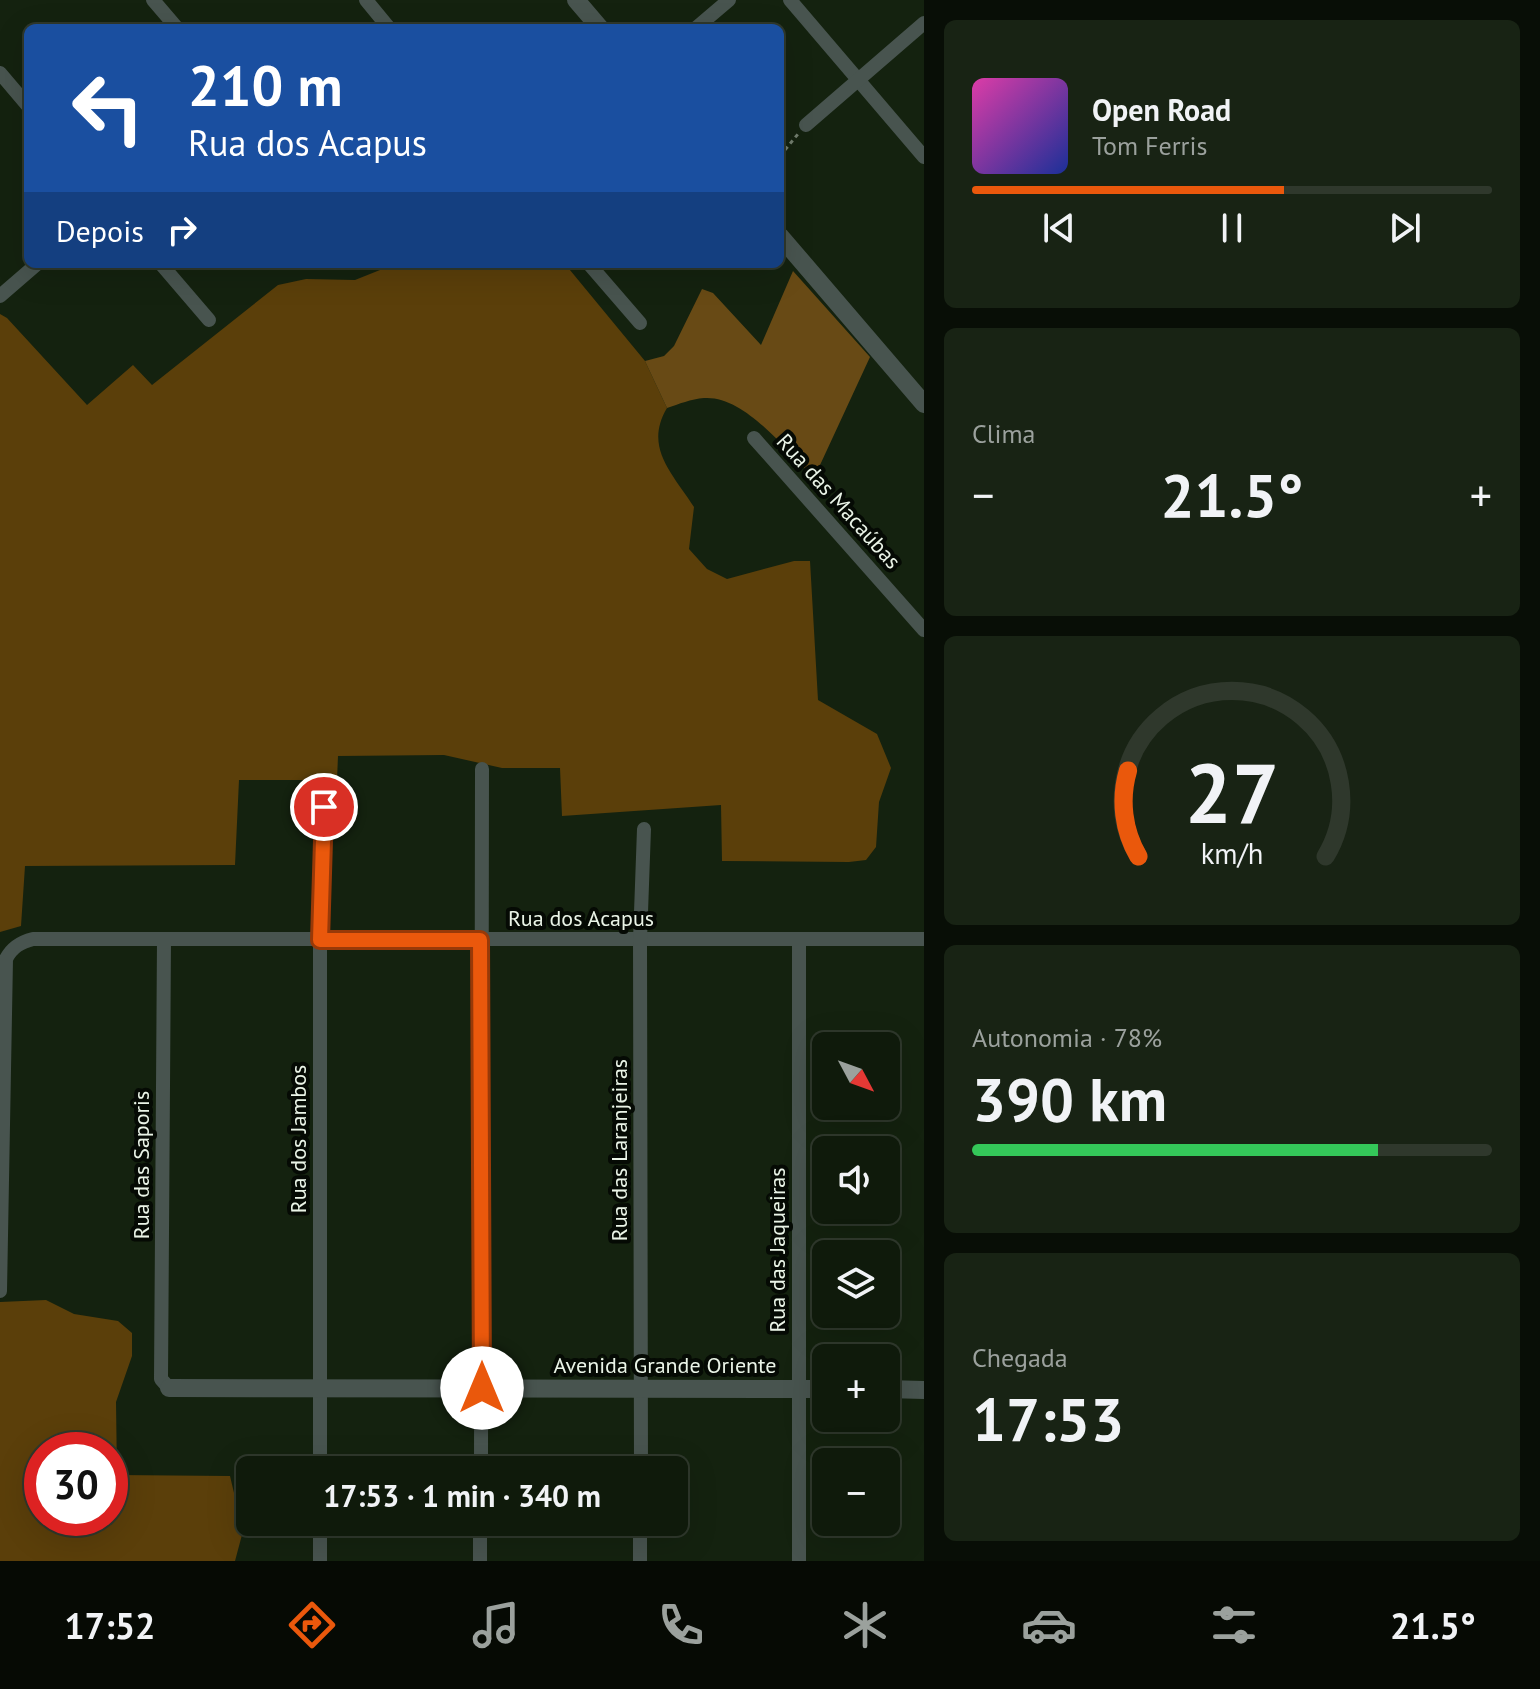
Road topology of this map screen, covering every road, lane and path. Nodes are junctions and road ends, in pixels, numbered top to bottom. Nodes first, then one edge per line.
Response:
1 (153, 0) edge
2 (366, 0) edge
3 (576, 0) edge
4 (729, 0) edge
5 (790, 0) edge
6 (924, 23) edge
7 (174, 24) edge
8 (386, 24) edge
9 (597, 24) edge
10 (701, 24) edge
11 (0, 73) edge
12 (858, 79) junction
13 (24, 101) edge
14 (806, 125) joint
15 (784, 151) edge
16 (924, 157) edge
17 (784, 241) edge
18 (32, 268) edge
19 (164, 268) edge
20 (592, 268) edge
21 (0, 296) edge
22 (209, 320) dead end
23 (640, 323) dead end
24 (924, 404) edge
25 (754, 438) dead end
26 (924, 630) edge
27 (482, 769) dead end
28 (324, 807) dead end
29 (644, 829) dead end
30 (924, 939) edge
31 (164, 940) junction
32 (320, 940) junction
33 (480, 940) junction
34 (640, 940) junction
35 (799, 940) junction
36 (0, 1291) edge
37 (169, 1388) joint
38 (320, 1388) junction
39 (482, 1388) junction
40 (641, 1389) junction
41 (799, 1389) junction
42 (812, 1389) edge
43 (900, 1389) edge
44 (924, 1390) edge
45 (320, 1456) edge
46 (481, 1456) edge
47 (641, 1456) edge
48 (320, 1536) edge
49 (480, 1536) edge
50 (640, 1536) edge
51 (320, 1561) edge
52 (480, 1561) edge
53 (640, 1561) edge
54 (799, 1561) edge

1 - 7 street
2 - 8 street
3 - 9 street
4 - 10 street
5 - 12 street
6 - 12 street
11 - 13 street
12 - 14 street
12 - 16 street
14 - 15 path
17 - 24 street
18 - 21 street
19 - 22 street
20 - 23 street
25 - 26 street, Rua das Macaúbas
27 - 33 street
28 - 32 street, Rua dos Jambos
29 - 34 street, Rua das Laranjeiras
30 - 35 street, Rua dos Acapus
31 - 32 street, Rua dos Acapus
31 - 36 street, Rua dos Acapus
31 - 37 street, Rua das Saporis
32 - 33 street, Rua dos Acapus
32 - 38 street, Rua dos Jambos
33 - 34 street, Rua dos Acapus
33 - 39 street
34 - 35 street, Rua dos Acapus
34 - 40 street, Rua das Laranjeiras
35 - 41 street, Rua das Jaqueiras
37 - 38 street, Avenida Grande Oriente
38 - 39 street, Avenida Grande Oriente
38 - 45 street, Rua dos Jambos
39 - 40 street, Avenida Grande Oriente
39 - 46 street
40 - 41 street, Avenida Grande Oriente
40 - 47 street, Rua das Laranjeiras
41 - 42 street, Avenida Grande Oriente
41 - 54 street, Rua das Jaqueiras
43 - 44 street
48 - 51 street
49 - 52 street
50 - 53 street

